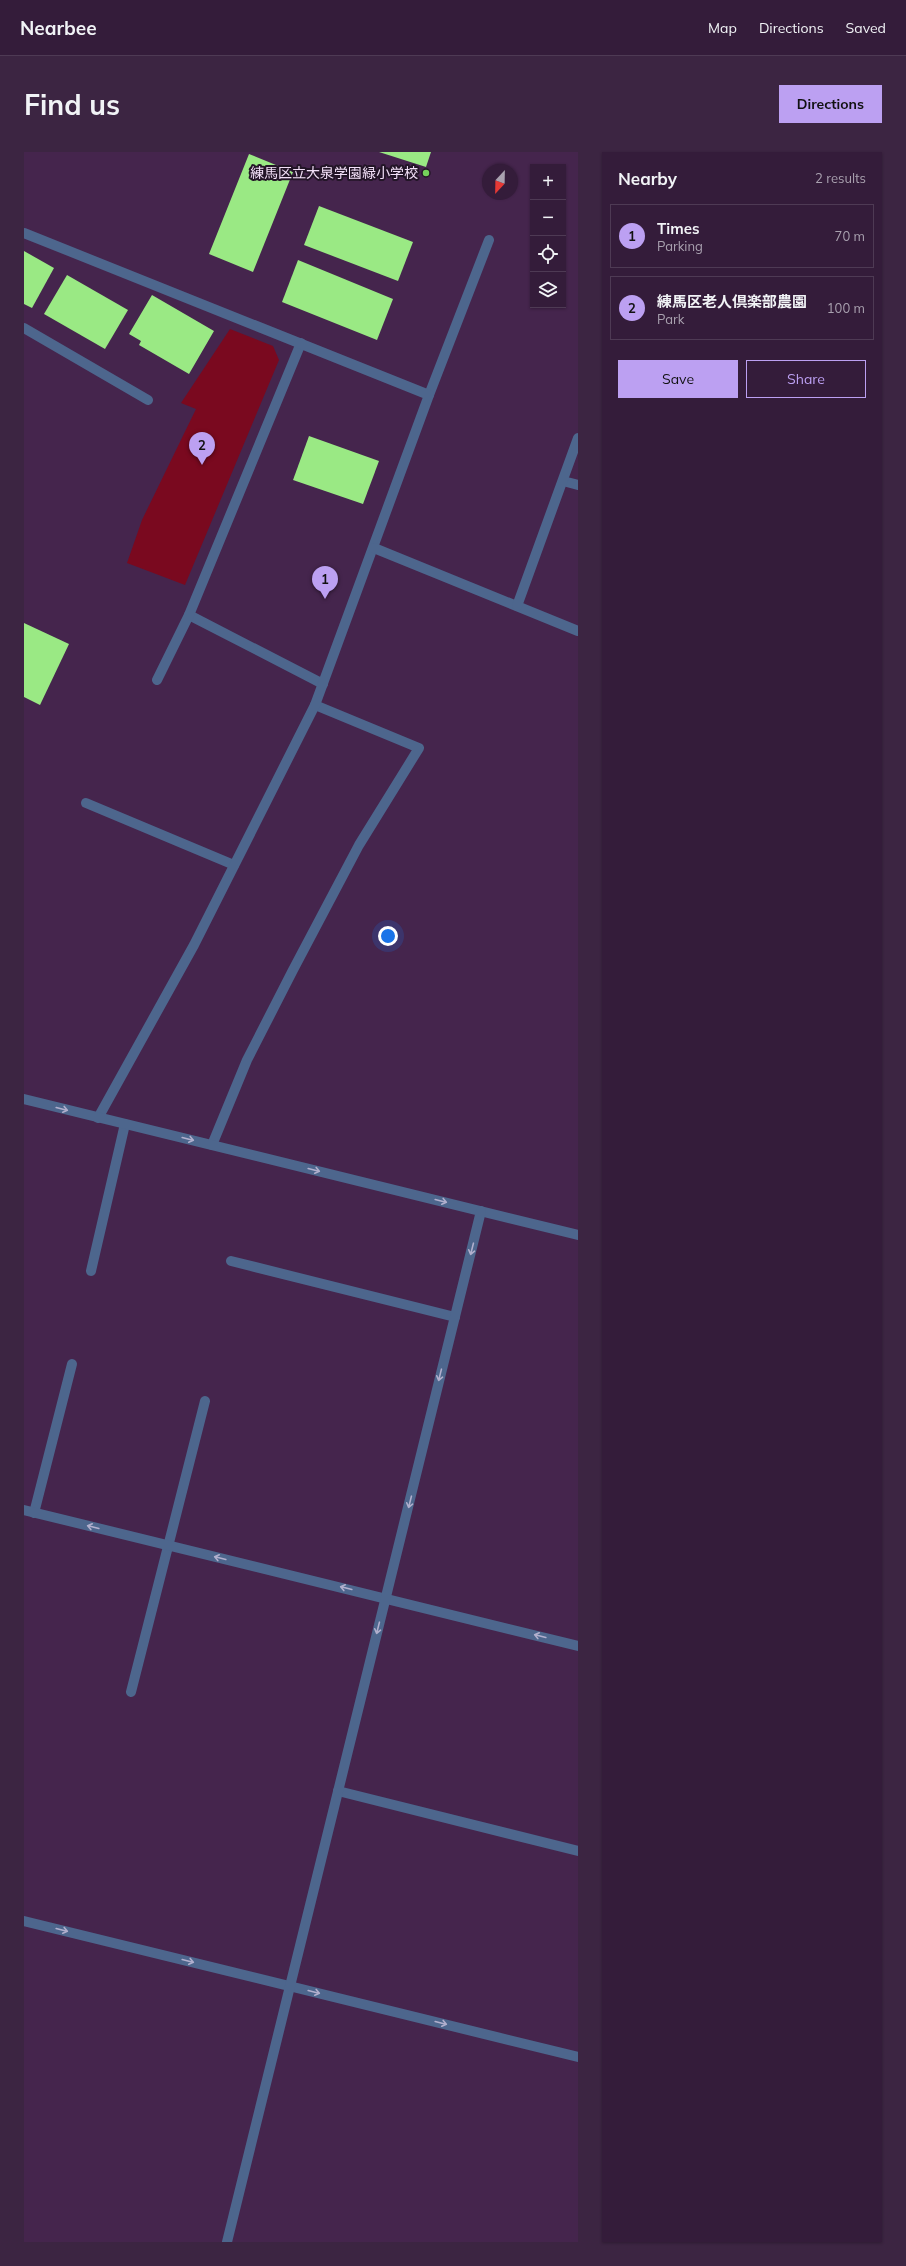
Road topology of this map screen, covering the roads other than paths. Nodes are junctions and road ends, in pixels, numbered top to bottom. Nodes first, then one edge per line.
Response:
1 (24, 233) edge
2 (489, 240) dead end
3 (24, 328) edge
4 (301, 343) junction
5 (429, 395) junction
6 (148, 400) dead end
7 (578, 438) edge
8 (563, 481) junction
9 (578, 485) edge
10 (374, 548) junction
11 (517, 606) junction
12 (189, 615) junction
13 (578, 631) edge
14 (157, 680) dead end
15 (323, 684) junction
16 (315, 705) junction
17 (86, 803) dead end
18 (234, 864) junction
19 (24, 1099) edge
20 (98, 1118) junction
21 (125, 1124) junction
22 (212, 1145) junction
23 (481, 1211) junction
24 (578, 1235) edge
25 (231, 1262) dead end
26 (91, 1271) dead end
27 (455, 1317) junction
28 (72, 1364) dead end
29 (205, 1401) dead end
30 (24, 1510) edge
31 (34, 1513) junction
32 (168, 1545) junction
33 (386, 1598) junction
34 (578, 1646) edge
35 (131, 1692) dead end
36 (338, 1791) junction
37 (578, 1851) edge
38 (24, 1921) edge
39 (290, 1986) junction
40 (578, 2057) edge
41 (227, 2242) edge

1 - 4 street
2 - 5 street
3 - 6 street
4 - 5 street
4 - 12 street
5 - 10 street
7 - 8 street
8 - 9 street
8 - 11 street
10 - 11 street
10 - 15 street
11 - 13 street
12 - 14 street
12 - 15 street
15 - 16 street
16 - 18 street
16 - 22 street
17 - 18 street
18 - 20 street
19 -> 20 street
20 - 21 street
21 -> 22 street
21 - 26 street
22 -> 23 street
23 - 24 street
23 -> 27 street
25 - 27 street
27 -> 33 street
28 - 31 street
29 - 32 street
30 - 31 street
32 -> 31 street
33 -> 32 street
32 - 35 street
34 -> 33 street
33 -> 36 street
36 - 37 street
36 - 39 street
38 -> 39 street
39 -> 40 street
39 - 41 street

